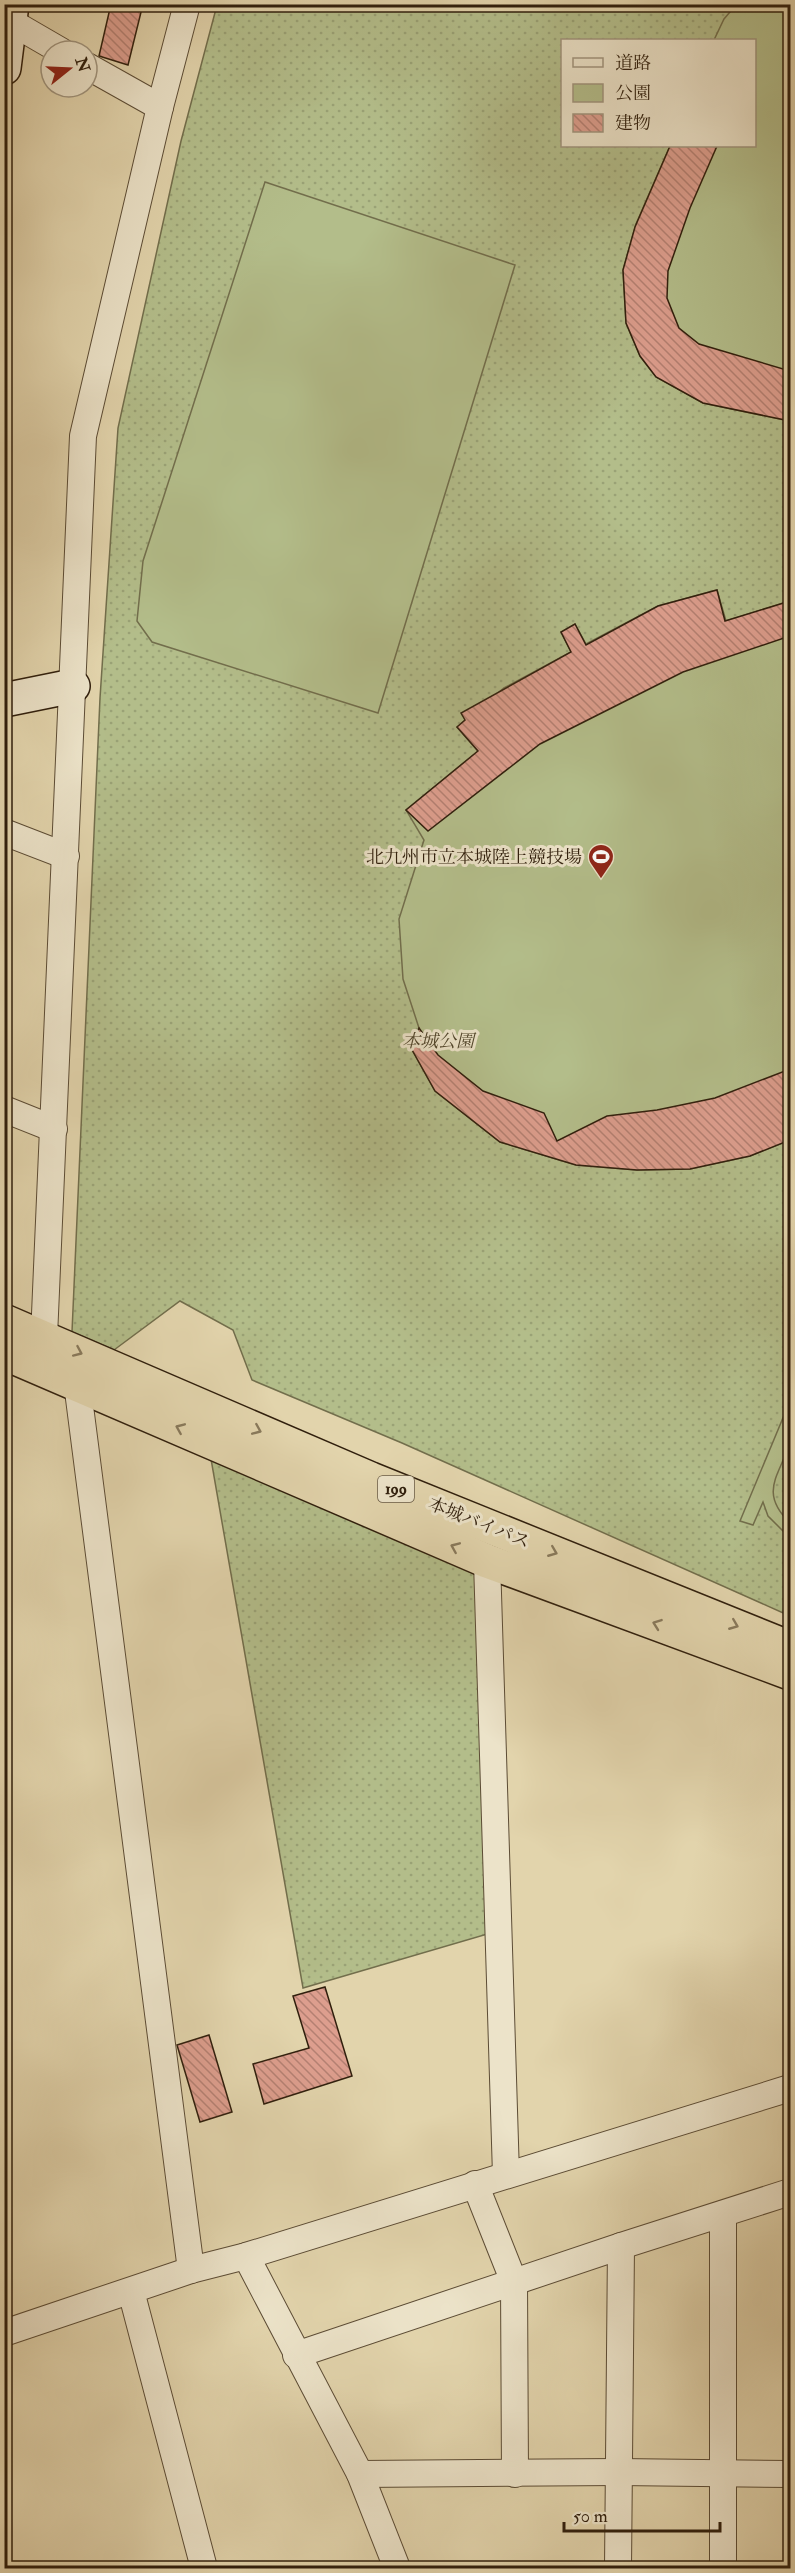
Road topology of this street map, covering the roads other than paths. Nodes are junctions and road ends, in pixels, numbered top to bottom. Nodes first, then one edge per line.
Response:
1 (187, 4) edge
2 (9, 18) edge
3 (42, 39) edge
4 (4, 68) edge
5 (99, 73) edge
6 (160, 107) junction
7 (73, 686) junction
8 (4, 700) edge
9 (4, 832) edge
10 (66, 856) junction
11 (4, 1109) edge
12 (54, 1129) junction
13 (4, 1321) edge
14 (44, 1337) junction
15 (4, 1353) edge
16 (77, 1383) junction
17 (487, 1561) junction
18 (790, 1648) edge
19 (790, 1673) edge
20 (790, 2088) edge
21 (506, 2175) junction
22 (476, 2184) junction
23 (790, 2192) edge
24 (723, 2214) junction
25 (621, 2246) junction
26 (246, 2256) junction
27 (191, 2270) junction
28 (514, 2282) junction
29 (131, 2290) junction
30 (4, 2333) edge
31 (296, 2355) junction
32 (619, 2472) junction
33 (723, 2473) junction
34 (360, 2474) junction
35 (515, 2474) junction
36 (790, 2474) edge
37 (204, 2568) edge
38 (397, 2568) edge
39 (618, 2568) edge
40 (723, 2568) edge

1 - 6 street
2 - 3 street
2 - 4 street
5 - 6 street
6 - 7 street
7 - 8 street
7 - 10 street
9 - 10 street
10 - 12 street
11 - 12 street
12 - 14 street
13 - 14 highway, 本城バイパス / 199
14 -> 18 highway, 本城バイパス / 199
15 - 16 highway, 本城バイパス / 199
17 -> 16 highway, 本城バイパス / 199
16 - 27 street
19 -> 17 highway, 本城バイパス / 199
17 - 21 street
20 - 21 street
21 - 22 street
22 - 26 street
22 - 28 street
23 - 24 street
24 - 25 street
24 - 33 street
25 - 28 street
25 - 32 street
26 - 27 street
26 - 31 street
27 - 29 street
28 - 31 street
28 - 35 street
29 - 30 street
29 - 37 street
31 - 34 street
32 - 33 street
32 - 35 street
32 - 39 street
33 - 36 street
33 - 40 street
34 - 35 street
34 - 38 street

